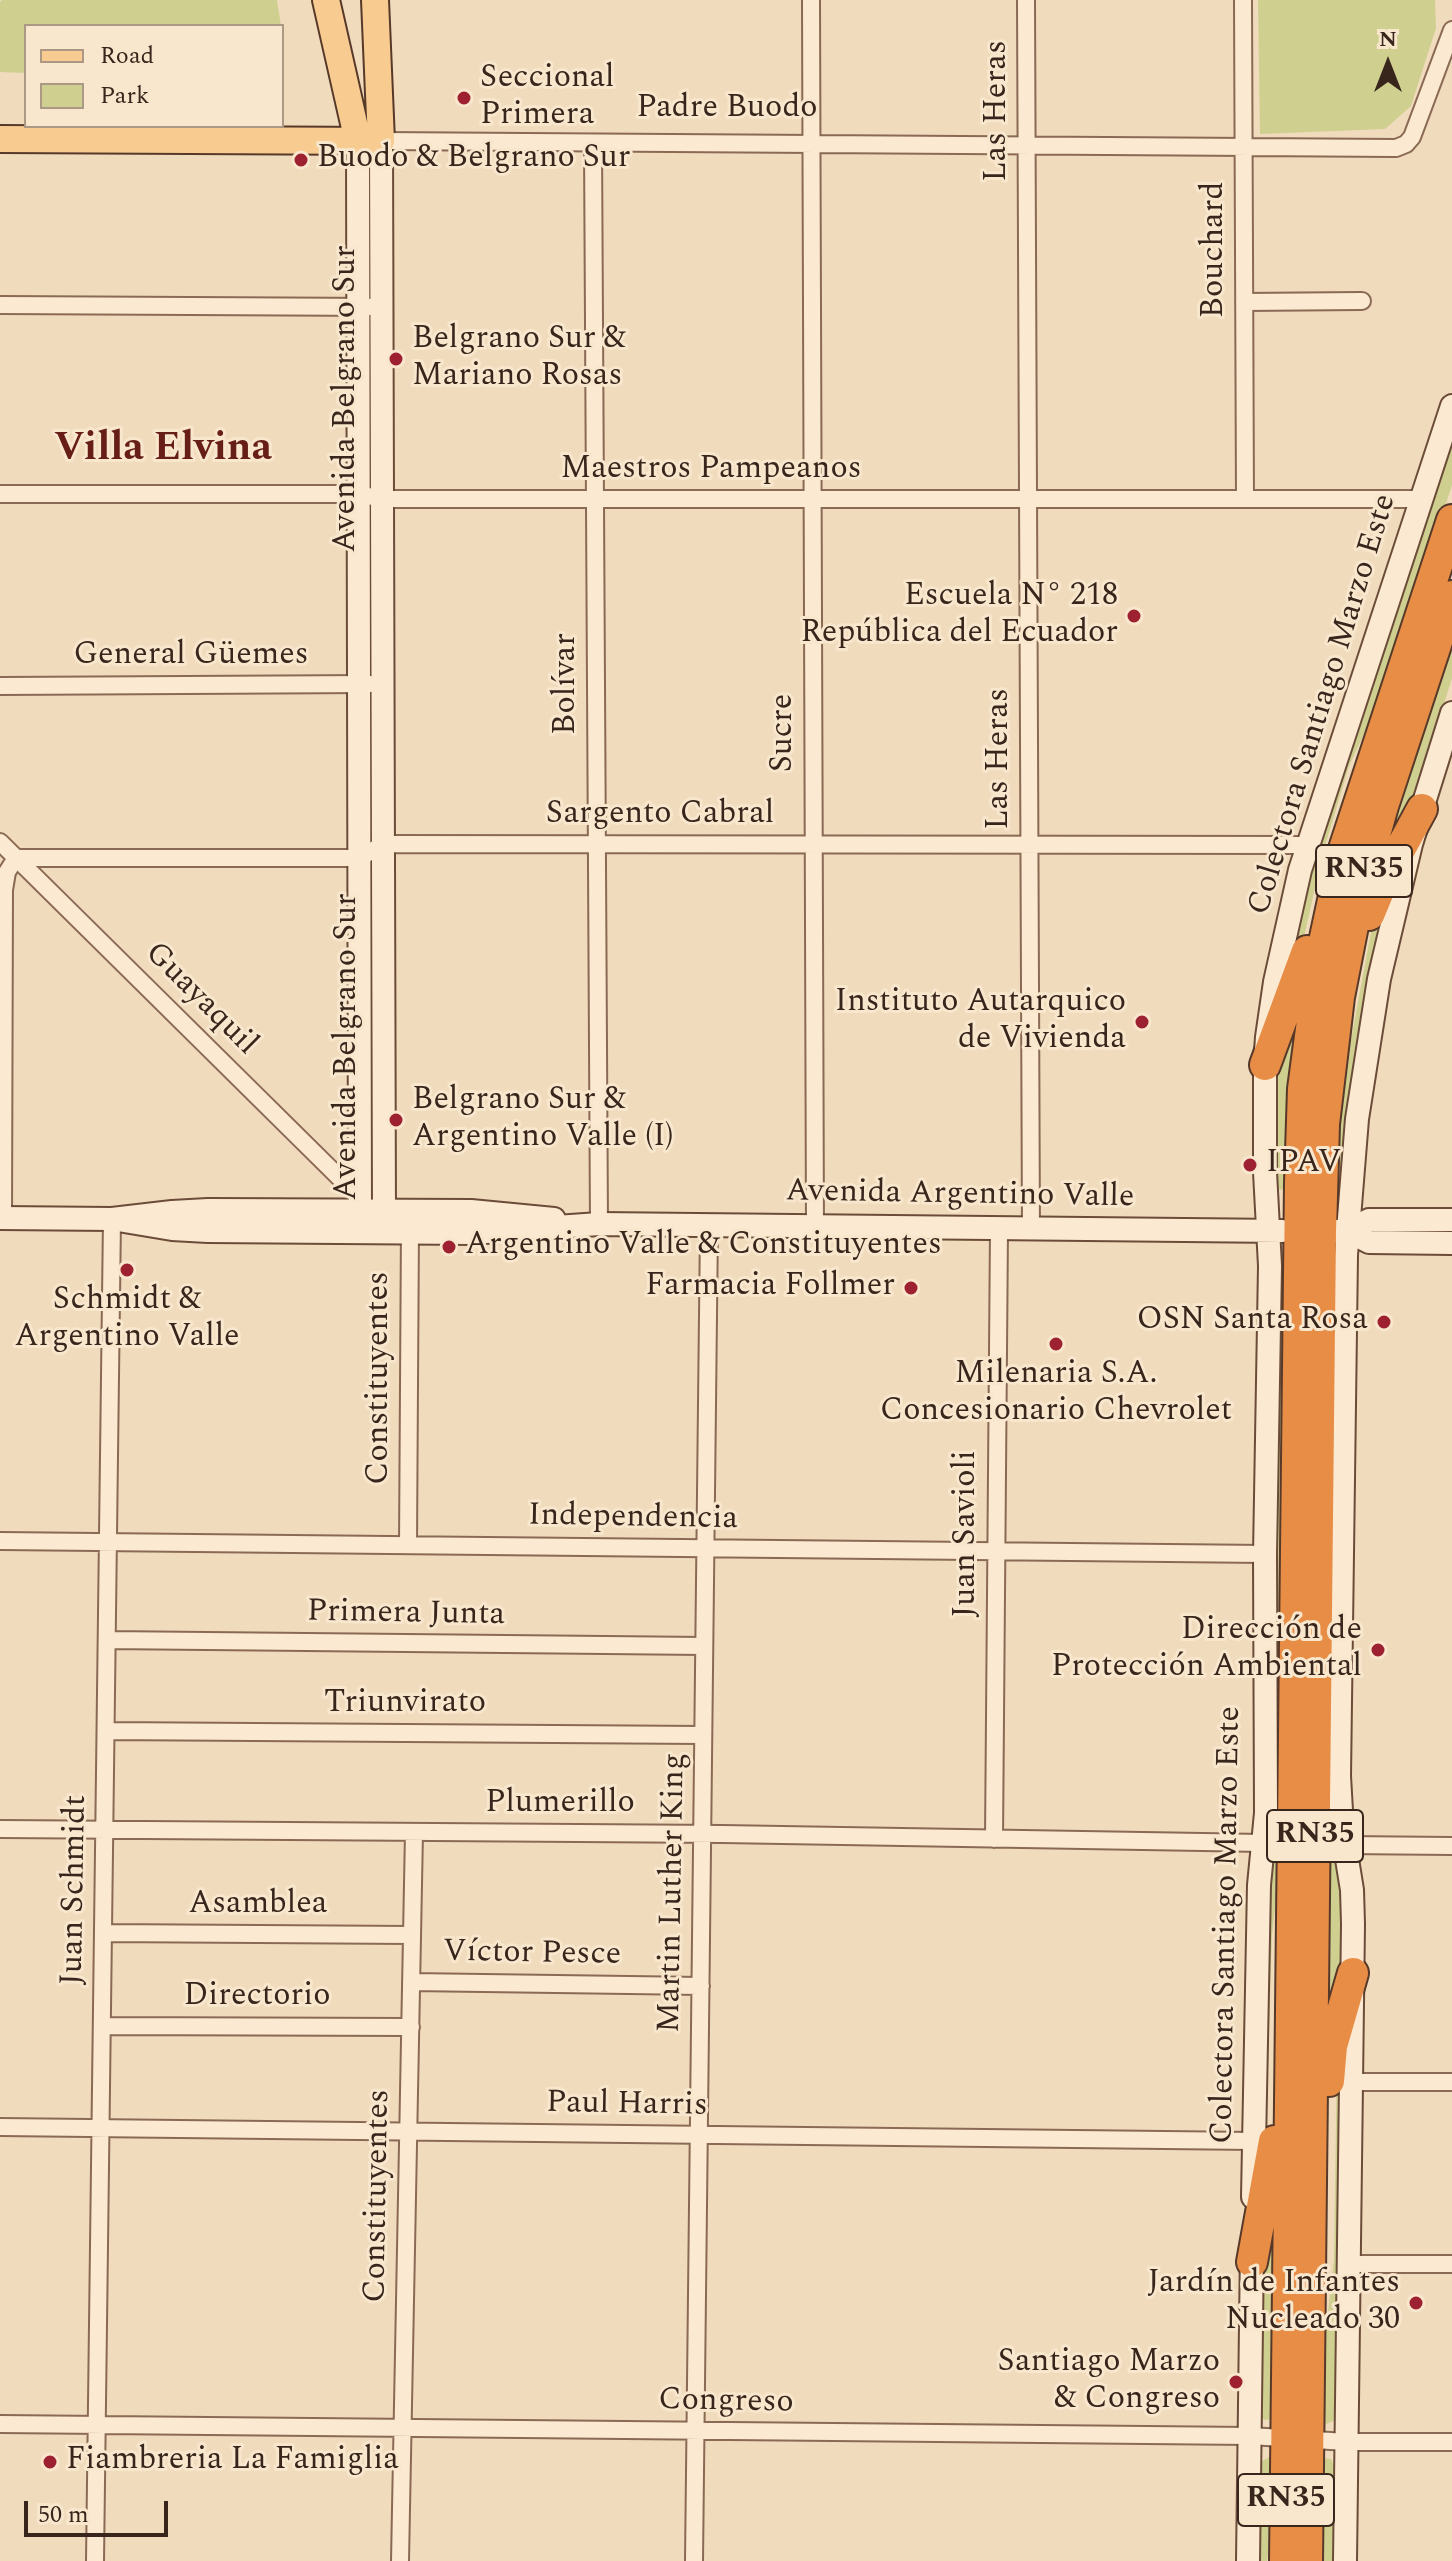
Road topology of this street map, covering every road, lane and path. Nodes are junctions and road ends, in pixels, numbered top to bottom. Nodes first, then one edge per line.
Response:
1 (326, 0) edge
2 (375, 0) edge
3 (811, 0) edge
4 (1026, 0) edge
5 (1243, 0) edge
6 (1452, 30) edge
7 (0, 139) edge
8 (370, 141) junction
9 (593, 143) junction
10 (811, 144) junction
11 (1027, 145) junction
12 (1243, 147) junction
13 (1362, 301) dead end
14 (1244, 302) junction
15 (0, 305) edge
16 (370, 307) junction
17 (1452, 406) edge
18 (0, 494) edge
19 (359, 494) junction
20 (382, 499) junction
21 (595, 499) junction
22 (813, 499) junction
23 (1028, 499) junction
24 (1245, 499) junction
25 (1421, 499) junction
26 (1452, 520) edge
27 (1452, 596) edge
28 (1399, 682) junction
29 (359, 684) junction
30 (382, 684) junction
31 (0, 686) edge
32 (1452, 713) edge
33 (1422, 809) junction
34 (0, 842) edge
35 (383, 844) junction
36 (597, 844) junction
37 (814, 844) junction
38 (1030, 845) junction
39 (1308, 845) junction
40 (16, 858) junction
41 (360, 858) junction
42 (1265, 1065) junction
43 (1323, 1157) junction
44 (360, 1204) junction
45 (384, 1211) junction
46 (1, 1218) edge
47 (112, 1219) junction
48 (1452, 1220) edge
49 (410, 1222) junction
50 (599, 1224) junction
51 (709, 1226) junction
52 (815, 1227) junction
53 (999, 1229) junction
54 (1031, 1229) junction
55 (1268, 1231) junction
56 (1323, 1231) junction
57 (372, 1232) junction
58 (1452, 1243) edge
59 (0, 1541) edge
60 (108, 1542) junction
61 (408, 1545) junction
62 (705, 1548) junction
63 (996, 1551) junction
64 (1265, 1554) junction
65 (107, 1640) junction
66 (704, 1646) junction
67 (106, 1731) junction
68 (703, 1735) junction
69 (0, 1829) edge
70 (105, 1830) junction
71 (414, 1832) junction
72 (702, 1834) junction
73 (994, 1839) junction
74 (1278, 1844) junction
75 (1344, 1845) junction
76 (1452, 1846) edge
77 (104, 1933) junction
78 (412, 1935) junction
79 (1353, 1973) junction
80 (411, 1982) junction
81 (701, 1986) junction
82 (103, 2026) junction
83 (411, 2027) junction
84 (1351, 2082) junction
85 (1452, 2082) edge
86 (0, 2127) edge
87 (102, 2128) junction
88 (408, 2131) junction
89 (699, 2135) junction
90 (1254, 2141) junction
91 (1252, 2262) junction
92 (1349, 2264) junction
93 (1452, 2264) edge
94 (1309, 2349) junction
95 (0, 2424) edge
96 (98, 2425) junction
97 (403, 2428) junction
98 (695, 2431) junction
99 (1250, 2436) junction
100 (1298, 2439) junction
101 (1347, 2442) junction
102 (1452, 2442) edge
103 (1286, 2512) junction
104 (95, 2561) edge
105 (400, 2561) edge
106 (694, 2561) edge
107 (1248, 2561) edge
108 (1276, 2561) edge
109 (1285, 2561) edge
110 (1307, 2561) edge
111 (1345, 2561) edge

1 - 8 main road, Avenida Belgrano Sur
2 - 8 main road, Avenida Belgrano Sur
3 - 10 street, Sucre
4 - 11 street, Las Heras
5 - 12 street, Bouchard
6 - 12 street, Padre Buodo
7 - 8 main road, Padre Buodo
8 - 9 street, Padre Buodo
8 - 16 street, Avenida Belgrano Sur
9 - 10 street, Padre Buodo
9 - 21 street, Bolívar
10 - 11 street, Padre Buodo
10 - 22 street, Sucre
11 - 12 street, Padre Buodo
11 - 23 street, Las Heras
12 - 14 street, Bouchard
13 - 14 street
14 - 24 street, Bouchard
15 - 16 street
16 - 19 street, Avenida Belgrano Sur
16 - 20 street, Avenida Belgrano Sur
17 - 25 street, Colectora Santiago Marzo Este
18 - 19 street, Maestros Pampeanos
19 - 20 street, Maestros Pampeanos
19 - 29 street, Avenida Belgrano Sur
20 - 21 street, Maestros Pampeanos
20 - 30 street, Avenida Belgrano Sur
21 - 22 street, Maestros Pampeanos
21 - 36 street, Bolívar
22 - 23 street, Maestros Pampeanos
22 - 37 street, Sucre
23 - 24 street, Maestros Pampeanos
23 - 38 street, Las Heras
24 - 25 street, Maestros Pampeanos
25 - 39 street, Colectora Santiago Marzo Este
26 - 28 highway, RN35
27 - 43 highway, RN35
28 - 42 highway
28 - 56 highway, RN35
29 - 30 street, General Güemes
29 - 31 street, General Güemes
29 - 41 street, Avenida Belgrano Sur
30 - 35 street, Avenida Belgrano Sur
32 - 33 street
33 - 43 highway
33 - 56 street
34 - 40 street, Guayaquil
35 - 36 street, Sargento Cabral
35 - 41 street
35 - 45 street, Avenida Belgrano Sur
36 - 37 street, Sargento Cabral
36 - 50 street, Bolívar
37 - 38 street, Sargento Cabral
37 - 52 street, Sucre
38 - 39 street, Sargento Cabral
38 - 54 street, Las Heras
39 - 42 street, Colectora Santiago Marzo Este
40 - 41 street
40 - 44 street, Guayaquil
40 - 46 street
41 - 44 street, Avenida Belgrano Sur
42 - 55 street, Colectora Santiago Marzo Este
43 - 56 highway, RN35
44 - 45 street, Avenida Argentino Valle
44 - 47 street, Avenida Argentino Valle
44 - 57 street, Avenida Belgrano Sur
45 - 49 street, Avenida Argentino Valle
45 - 57 street, Avenida Belgrano Sur
46 - 47 street, Avenida Argentino Valle
47 - 57 street, Avenida Argentino Valle
47 - 60 street, Juan Schmidt
48 - 56 street
49 - 50 street, Avenida Argentino Valle
49 - 57 street, Avenida Argentino Valle
49 - 61 street, Constituyentes
50 - 51 street, Avenida Argentino Valle
51 - 52 street, Avenida Argentino Valle
51 - 62 street, Martin Luther King
52 - 53 street, Avenida Argentino Valle
53 - 54 street, Avenida Argentino Valle
53 - 63 street, Juan Savioli
54 - 55 street, Avenida Argentino Valle
55 - 56 street, Avenida Argentino Valle
55 - 64 street, Colectora Santiago Marzo Este
56 - 58 street
56 - 74 highway, RN35
56 - 75 street
56 - 94 highway, RN35
59 - 60 street, Independencia
60 - 61 street, Independencia
60 - 65 street, Juan Schmidt
61 - 62 street, Independencia
62 - 63 street, Independencia
62 - 66 street, Martin Luther King
63 - 64 street, Independencia
63 - 73 street, Juan Savioli
64 - 74 street, Colectora Santiago Marzo Este
65 - 66 street, Primera Junta
65 - 67 street, Juan Schmidt
66 - 68 street, Martin Luther King
67 - 68 street, Triunvirato
67 - 70 street, Juan Schmidt
68 - 72 street, Martin Luther King
69 - 70 street, Plumerillo
70 - 71 street, Plumerillo
70 - 77 street, Juan Schmidt
71 - 72 street, Plumerillo
71 - 78 street, Constituyentes
72 - 73 street, Plumerillo
72 - 81 street, Martin Luther King
73 - 74 street, Plumerillo
74 - 90 street, Colectora Santiago Marzo Este
74 - 91 highway
74 - 100 highway, RN35
75 - 76 street
75 - 79 street
77 - 78 street, Asamblea
77 - 82 street, Juan Schmidt
78 - 80 street, Constituyentes
79 - 84 street
79 - 94 highway
80 - 81 street, Víctor Pesce
80 - 83 street, Constituyentes
81 - 89 street, Martin Luther King
82 - 83 street, Directorio
82 - 87 street, Juan Schmidt
83 - 88 street, Constituyentes
84 - 85 street
84 - 92 street
86 - 87 street, Paul Harris
87 - 88 street, Paul Harris
87 - 96 street, Juan Schmidt
88 - 89 street, Paul Harris
88 - 97 street, Constituyentes
89 - 90 street, Paul Harris
89 - 98 street, Martin Luther King
90 - 91 street, Colectora Santiago Marzo Este
91 - 99 street, Colectora Santiago Marzo Este
92 - 93 street
92 - 101 street
94 - 100 highway, RN35
95 - 96 street, Congreso
96 - 97 street, Congreso
96 - 104 street, Juan Schmidt
97 - 98 street, Congreso
97 - 105 street, Constituyentes
98 - 99 street, Congreso
98 - 106 street, Martin Luther King
99 - 100 street, Congreso
99 - 107 street, Colectora Santiago Marzo Este
100 - 101 street, Congreso
100 - 103 highway, RN35
100 - 110 highway, RN35
101 - 102 street, Congreso
101 - 111 street
103 - 108 highway
103 - 109 highway, RN35

